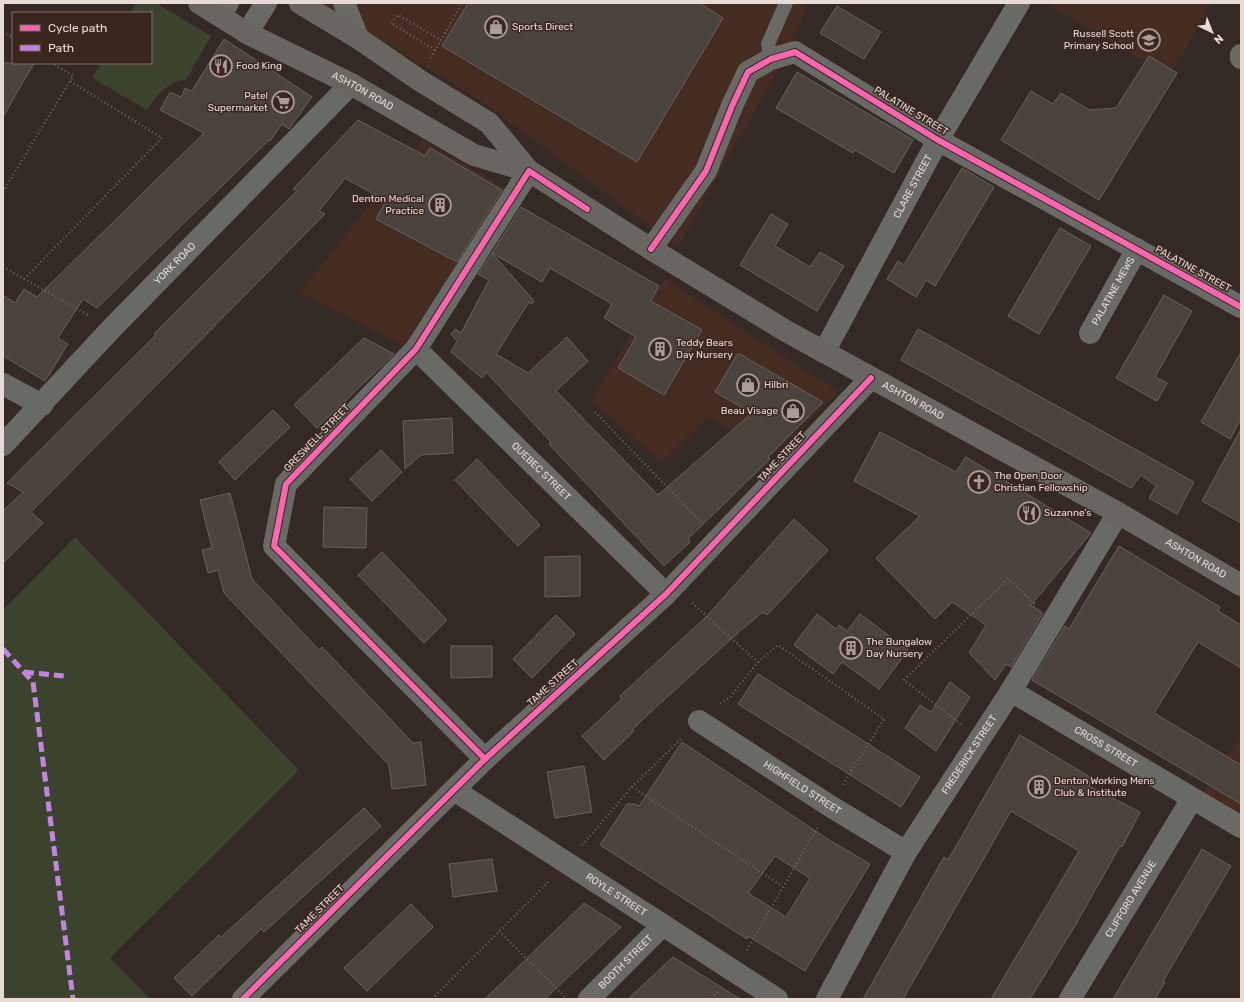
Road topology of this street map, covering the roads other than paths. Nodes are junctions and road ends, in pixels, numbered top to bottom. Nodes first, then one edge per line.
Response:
1 (199, 3) edge
2 (266, 3) edge
3 (300, 3) edge
4 (344, 3) edge
5 (786, 3) edge
6 (1019, 3) edge
7 (224, 9) edge
8 (248, 33) junction
9 (358, 38) junction
10 (771, 59) junction
11 (350, 84) junction
12 (938, 140) junction
13 (530, 171) junction
14 (650, 249) junction
15 (1137, 249) junction
16 (1241, 307) edge
17 (1090, 333) dead end
18 (416, 349) junction
19 (824, 352) junction
20 (871, 378) junction
21 (3, 384) edge
22 (42, 405) junction
23 (3, 445) edge
24 (1118, 513) junction
25 (1241, 585) edge
26 (666, 594) junction
27 (1011, 691) junction
28 (699, 721) dead end
29 (485, 759) junction
30 (454, 790) junction
31 (1192, 799) junction
32 (1241, 827) edge
33 (906, 852) junction
34 (663, 925) junction
35 (243, 999) edge
36 (589, 999) edge
37 (777, 999) edge
38 (827, 999) edge
39 (1070, 999) edge

1 - 7 highway, ASHTON ROAD
2 - 8 street
3 - 9 highway, ASHTON ROAD
4 - 9 street
5 - 10 lane
6 - 12 street, CLARE STREET
7 - 8 highway, ASHTON ROAD
8 - 11 highway, ASHTON ROAD
9 - 13 highway, ASHTON ROAD
10 - 12 street, PALATINE STREET
10 - 14 street, PALATINE STREET
11 - 13 highway, ASHTON ROAD
11 - 22 street, YORK ROAD
12 - 15 street, PALATINE STREET
12 - 19 street, CLARE STREET
13 - 14 highway, ASHTON ROAD
13 - 18 street, GRESWELL STREET
14 - 19 highway, ASHTON ROAD
15 - 16 street, PALATINE STREET
15 - 17 street, PALATINE MEWS
18 - 26 street, QUEBEC STREET
18 - 29 street, GRESWELL STREET
19 - 20 highway, ASHTON ROAD
20 - 24 highway, ASHTON ROAD
20 - 26 street, TAME STREET
21 - 22 street
22 - 23 street, YORK ROAD
24 - 25 highway, ASHTON ROAD
24 - 27 street, FREDERICK STREET
26 - 29 street, TAME STREET
27 - 31 street, CROSS STREET
27 - 33 street, FREDERICK STREET
28 - 33 street, HIGHFIELD STREET
29 - 30 street, TAME STREET
30 - 34 street, ROYLE STREET
30 - 35 street, TAME STREET
31 - 32 street, CROSS STREET
31 - 39 street, CLIFFORD AVENUE
33 - 38 street, FREDERICK STREET
34 - 36 street, BOOTH STREET
34 - 37 street, ROYLE STREET

